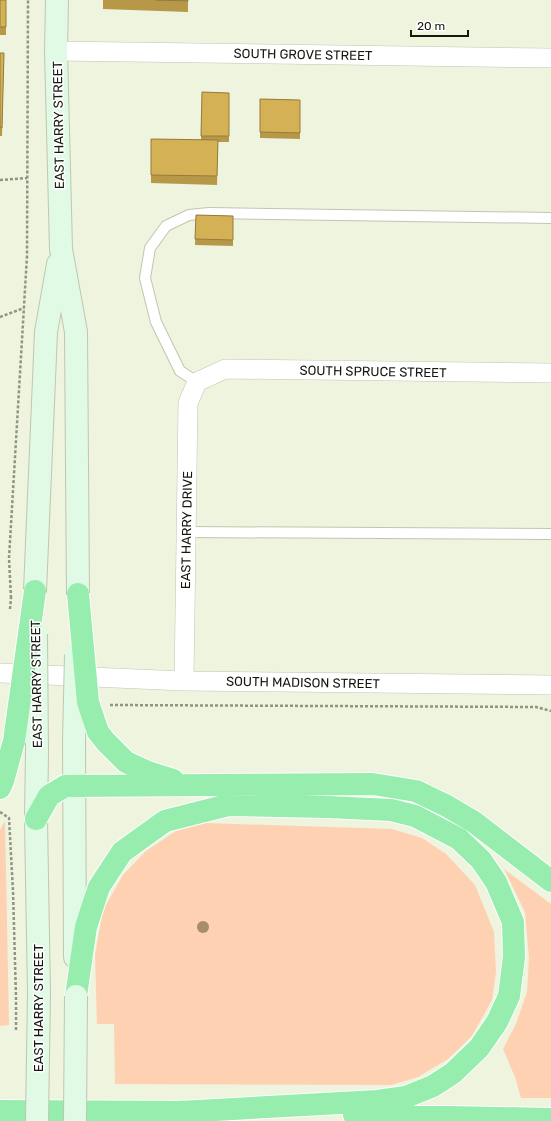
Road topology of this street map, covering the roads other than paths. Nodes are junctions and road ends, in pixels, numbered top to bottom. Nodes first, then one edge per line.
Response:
1 (57, 0) edge
2 (56, 51) junction
3 (551, 58) edge
4 (551, 218) edge
5 (61, 249) junction
6 (551, 372) edge
7 (197, 382) junction
8 (186, 532) junction
9 (551, 534) edge
10 (35, 591) junction
11 (78, 594) junction
12 (0, 673) edge
13 (184, 681) junction
14 (551, 685) edge
15 (74, 786) junction
16 (192, 786) junction
17 (0, 788) edge
18 (36, 819) junction
19 (551, 881) edge
20 (76, 996) junction
21 (0, 1111) edge
22 (179, 1112) junction
23 (551, 1119) edge
24 (37, 1121) edge
25 (74, 1121) edge

1 - 2 main road, EAST HARRY STREET
2 - 3 street, SOUTH GROVE STREET
2 - 5 main road, EAST HARRY STREET
4 - 7 lane
5 - 10 main road, EAST HARRY STREET
5 - 11 main road, EAST HARRY STREET
6 - 7 street, SOUTH SPRUCE STREET
7 - 8 street, EAST HARRY DRIVE
8 - 9 lane
8 - 13 street, EAST HARRY DRIVE
10 - 17 highway, bridge
10 - 18 main road, EAST HARRY STREET, bridge
11 - 15 main road, EAST HARRY STREET, bridge
11 - 16 highway, bridge
12 - 13 street, SOUTH MADISON STREET
13 - 14 street, SOUTH MADISON STREET
15 - 16 highway
15 - 18 highway
15 - 20 main road, EAST HARRY STREET
16 - 19 highway
18 - 24 main road, EAST HARRY STREET, bridge
20 - 22 highway
20 - 25 main road, EAST HARRY STREET, bridge
21 - 22 highway
22 - 23 highway

